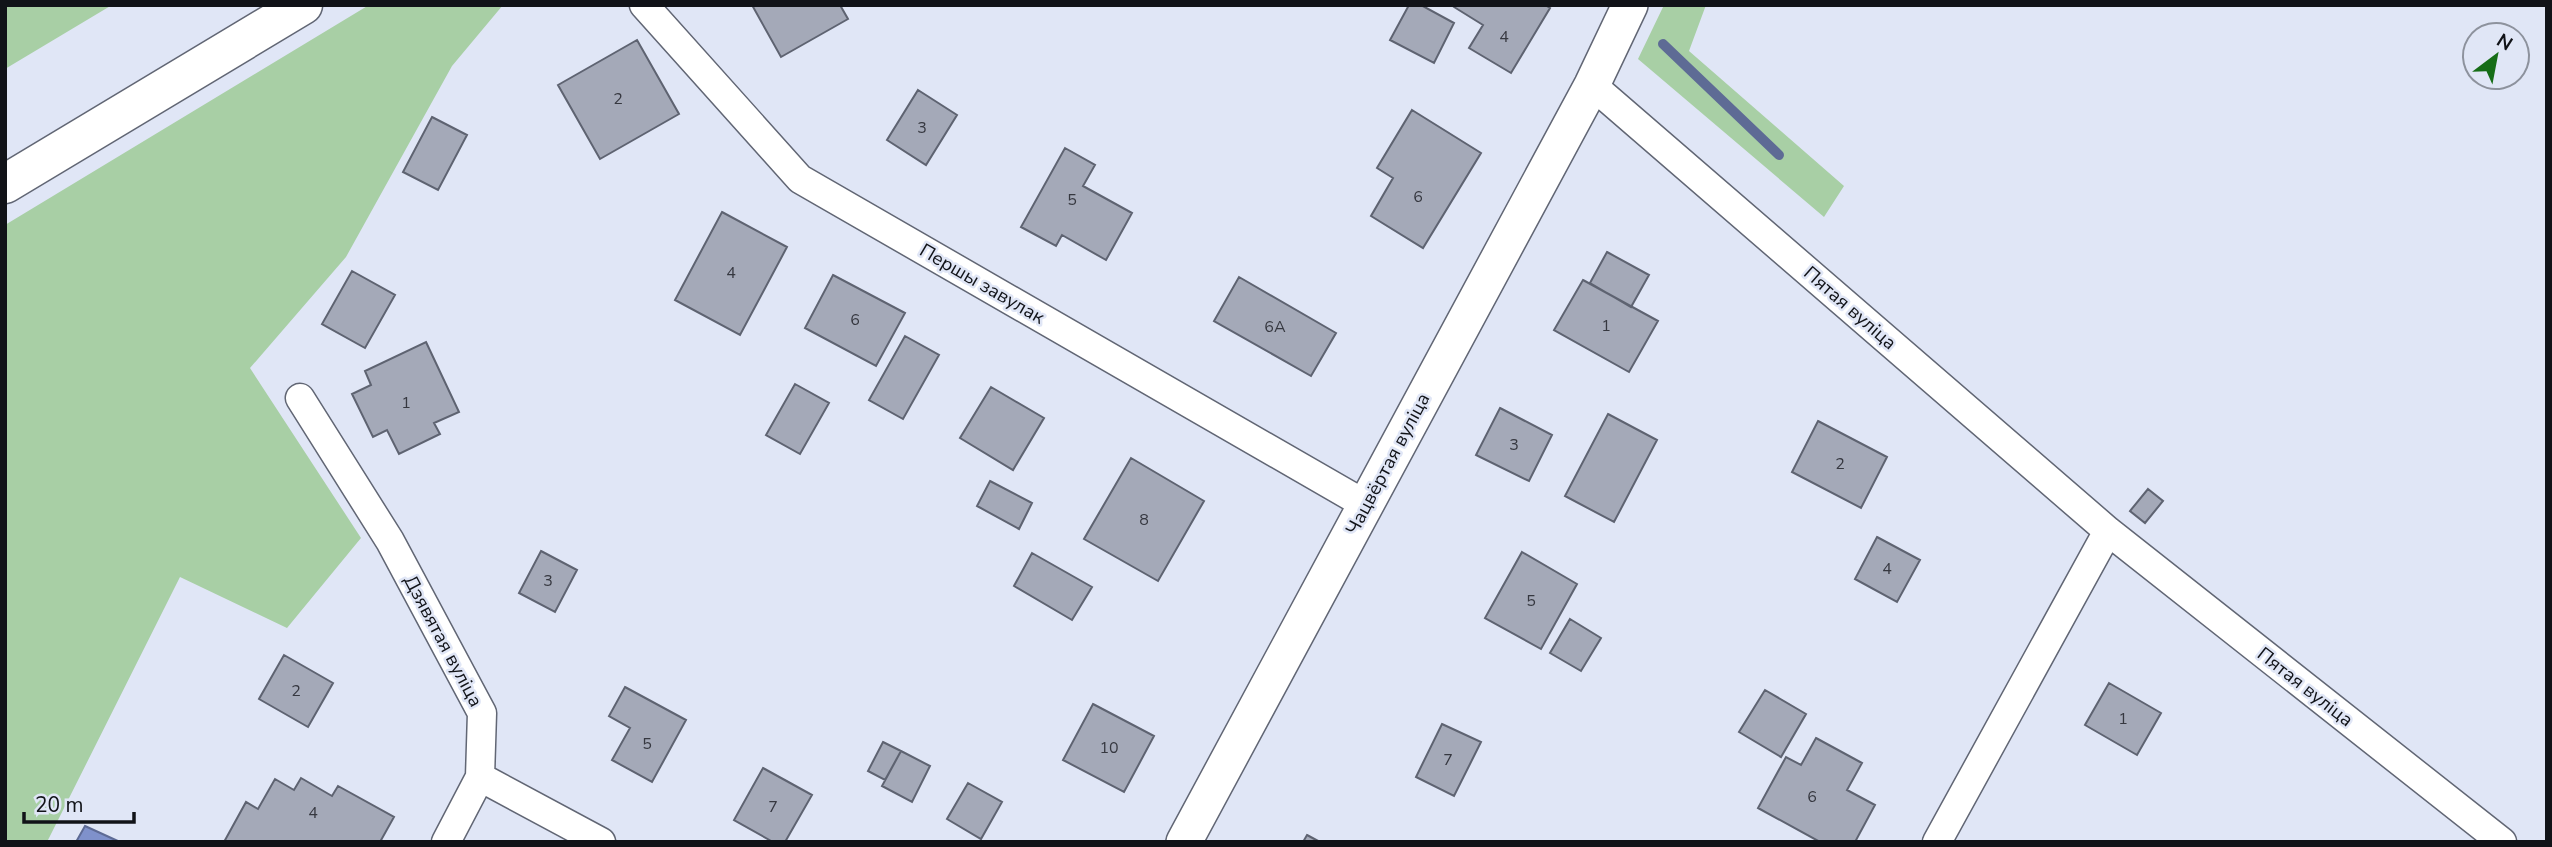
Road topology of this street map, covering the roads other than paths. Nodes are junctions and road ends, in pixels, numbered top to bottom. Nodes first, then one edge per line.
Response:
1 (303, 5) edge
2 (644, 5) edge
3 (1630, 5) edge
4 (1591, 85) junction
5 (5, 184) edge
6 (300, 398) dead end
7 (1366, 505) junction
8 (2108, 531) junction
9 (480, 776) junction
10 (446, 842) edge
11 (601, 842) edge
12 (1184, 842) edge
13 (1937, 842) edge
14 (2502, 842) edge

1 - 5 main road
2 - 7 street, Першы завулак
3 - 4 street, Чацвёртая вуліца
4 - 7 street, Чацвёртая вуліца
4 - 8 street, Пятая вуліца
6 - 9 street, Дзявятая вуліца
7 - 12 street, Чацвёртая вуліца
8 - 13 street
8 - 14 street, Пятая вуліца
9 - 10 street
9 - 11 street

